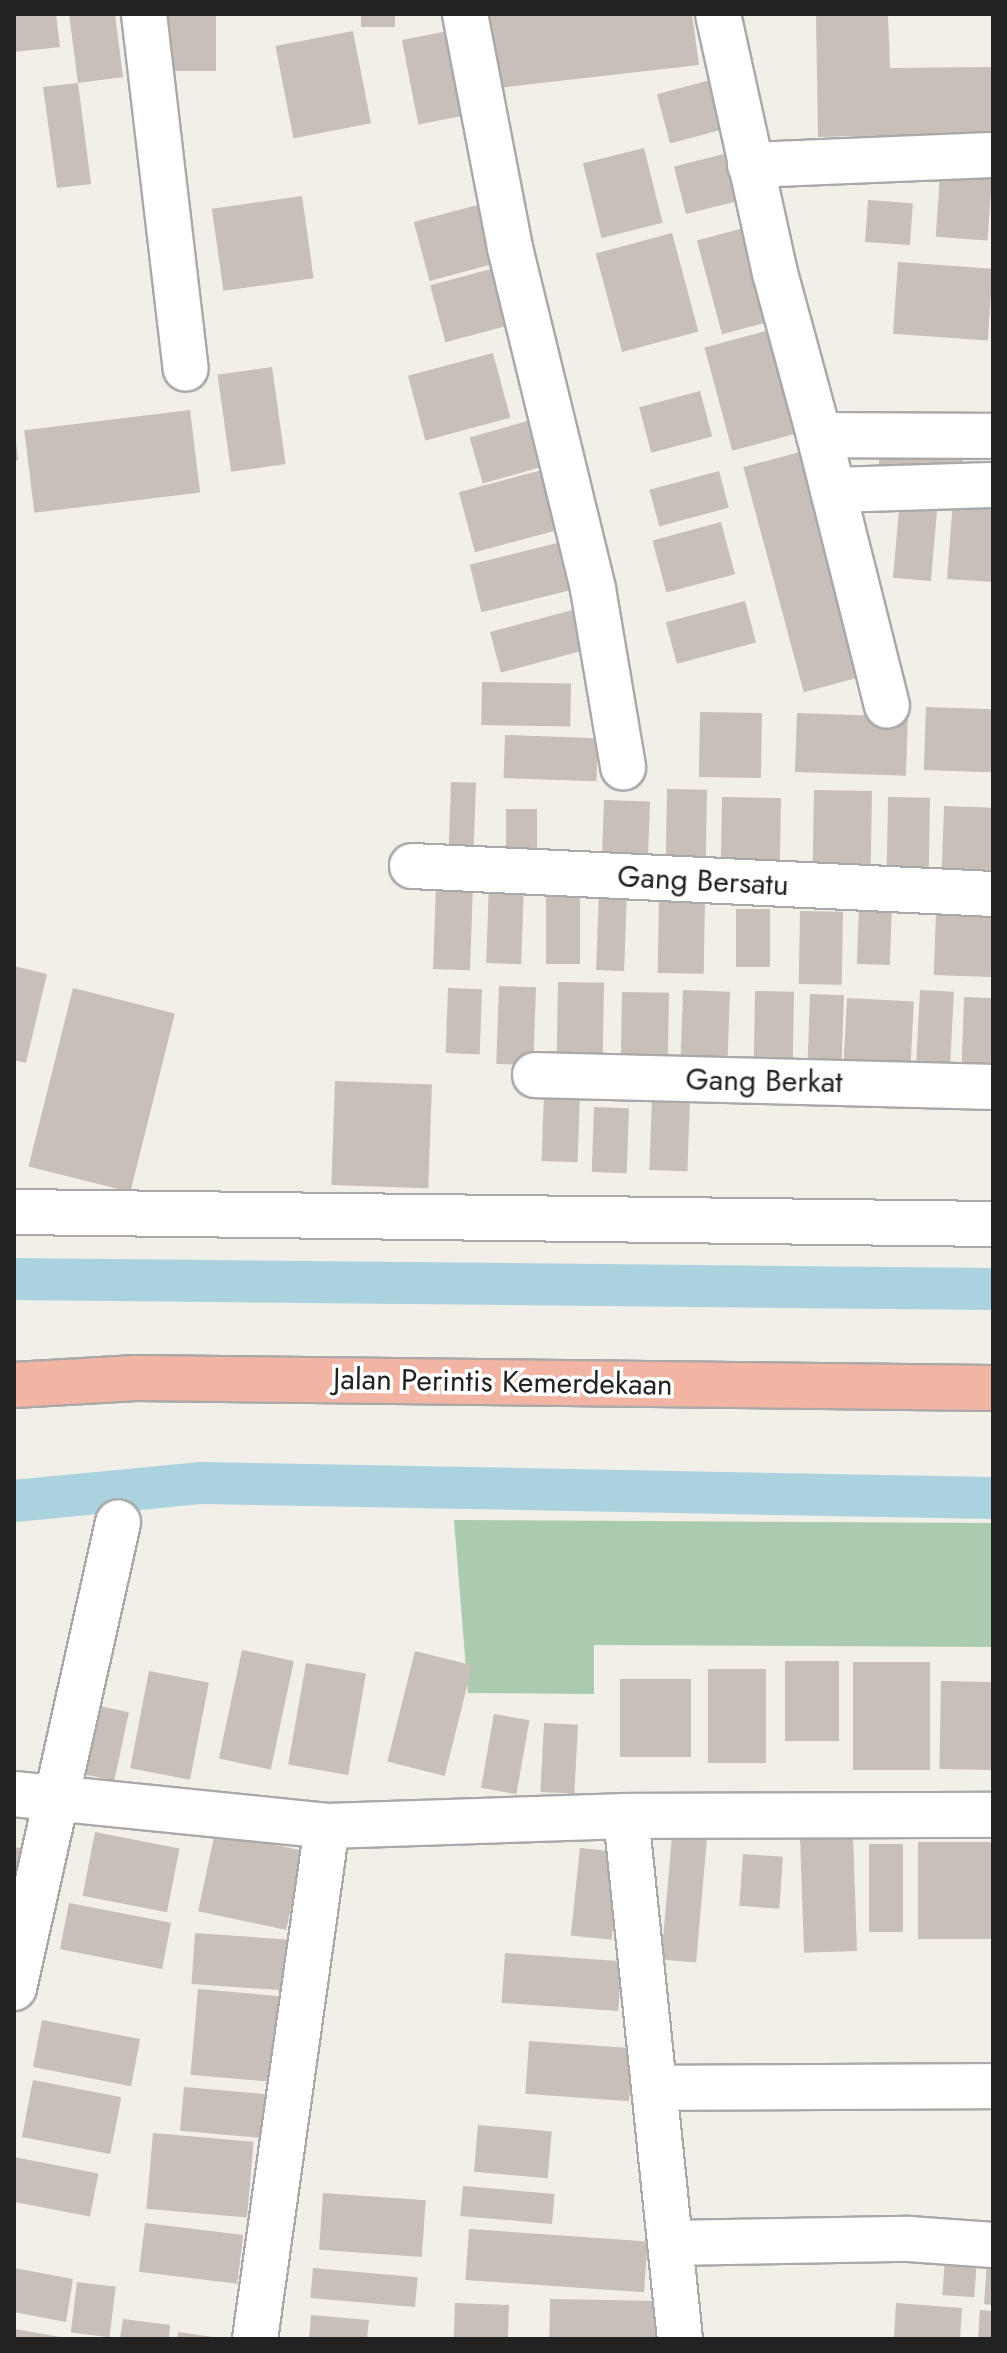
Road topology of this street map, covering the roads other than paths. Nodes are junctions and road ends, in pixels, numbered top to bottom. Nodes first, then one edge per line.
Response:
1 (144, 14) edge
2 (465, 14) edge
3 (718, 14) edge
4 (993, 155) edge
5 (750, 165) junction
6 (186, 369) dead end
7 (819, 435) junction
8 (993, 436) edge
9 (993, 485) edge
10 (833, 490) junction
11 (887, 706) dead end
12 (623, 767) dead end
13 (412, 866) dead end
14 (993, 894) edge
15 (535, 1075) dead end
16 (993, 1087) edge
17 (14, 1212) edge
18 (993, 1224) edge
19 (14, 1355) edge
20 (993, 1361) edge
21 (14, 1385) edge
22 (993, 1388) edge
23 (118, 1522) dead end
24 (34, 1798) edge
25 (993, 1815) edge
26 (626, 1816) junction
27 (327, 1826) junction
28 (14, 1988) edge
29 (993, 2086) edge
30 (654, 2088) junction
31 (670, 2243) junction
32 (993, 2245) edge
33 (255, 2339) edge
34 (680, 2339) edge

1 - 6 street
2 - 12 street
3 - 5 street
4 - 5 street
5 - 7 street
7 - 8 street
7 - 10 street
9 - 10 street
10 - 11 street
13 - 14 street, Gang Bersatu
15 - 16 street, Gang Berkat
17 - 18 street
19 - 20 highway, Jalan Perintis Kemerdekaan
21 - 22 highway, Jalan Perintis Kemerdekaan
23 - 24 street
24 - 27 street
24 - 28 street
25 - 26 street
26 - 27 street
26 - 30 street
27 - 33 street
29 - 30 street
30 - 31 street
31 - 32 street
31 - 34 street

